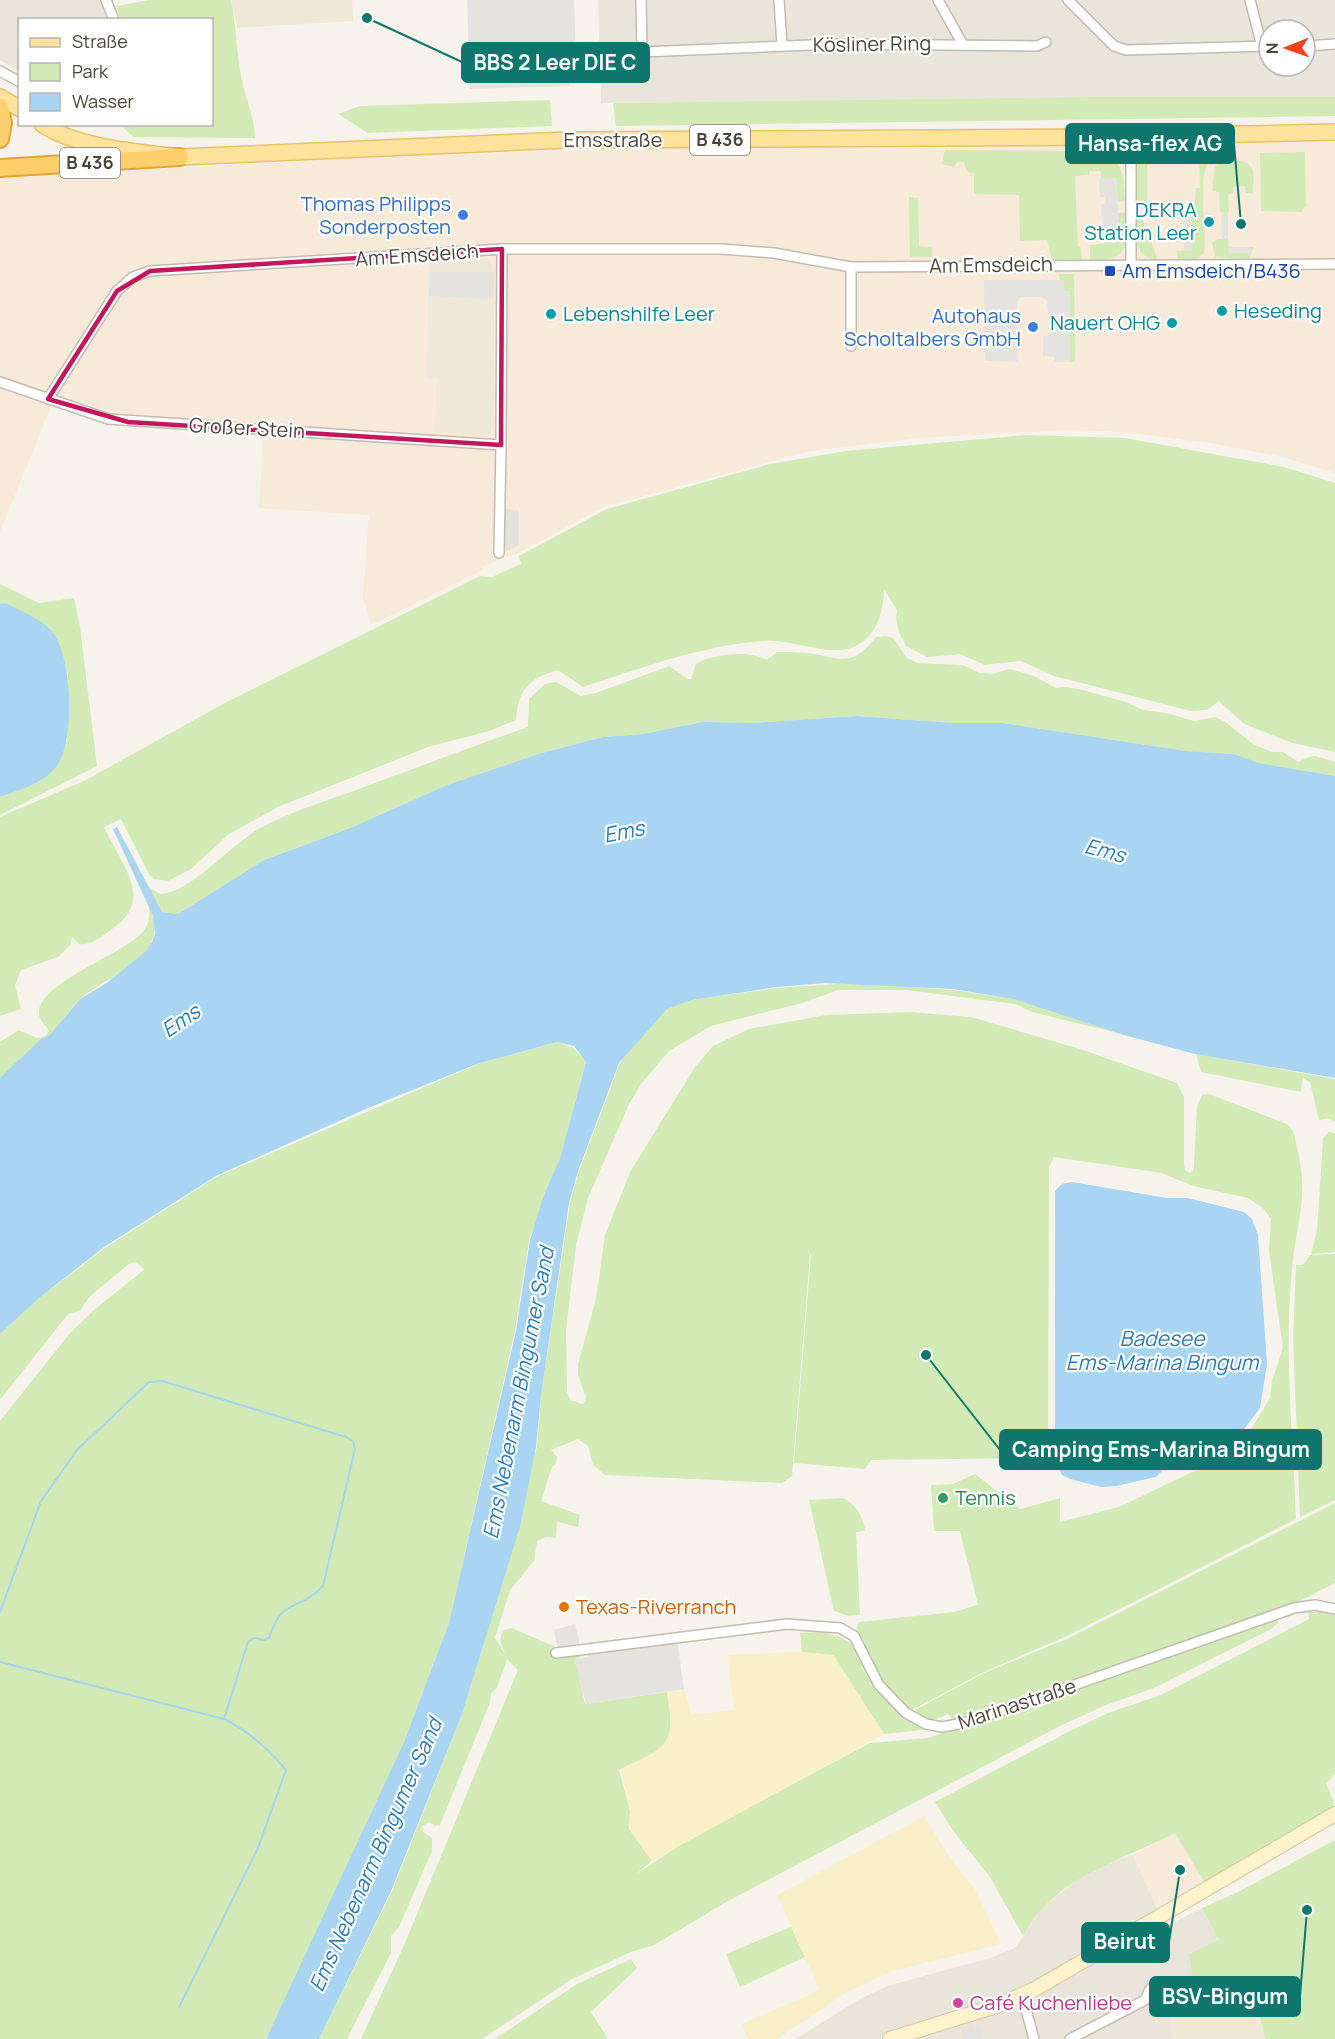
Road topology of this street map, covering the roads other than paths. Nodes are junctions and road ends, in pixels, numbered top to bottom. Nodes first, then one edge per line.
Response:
1 (106, 0) edge
2 (641, 0) edge
3 (779, 0) edge
4 (938, 0) edge
5 (1068, 0) edge
6 (1250, 0) edge
7 (113, 18) edge
8 (1257, 22) edge
9 (1046, 42) dead end
10 (962, 43) junction
11 (1335, 44) edge
12 (782, 45) junction
13 (1317, 45) edge
14 (1257, 47) edge
15 (642, 52) junction
16 (0, 71) edge
17 (642, 76) dead end
18 (18, 81) edge
19 (0, 97) edge
20 (0, 107) edge
21 (18, 108) edge
22 (46, 126) edge
23 (1335, 132) edge
24 (1131, 136) junction
25 (0, 139) edge
26 (180, 157) junction
27 (0, 168) edge
28 (502, 249) junction
29 (1335, 264) edge
30 (1131, 265) junction
31 (851, 267) junction
32 (851, 345) dead end
33 (0, 382) edge
34 (48, 399) junction
35 (501, 446) junction
36 (499, 553) dead end
37 (1335, 1609) edge
38 (556, 1653) dead end
39 (1335, 1814) edge
40 (1149, 1989) dead end
41 (1022, 1995) junction
42 (890, 2039) edge
43 (1034, 2039) edge
44 (1070, 2039) edge

1 - 7 street
2 - 15 street
3 - 12 street
4 - 10 street, Kösliner Ring
5 - 14 street
6 - 8 street
9 - 10 street, Kösliner Ring
10 - 12 street, Kösliner Ring
11 - 13 street
12 - 15 street, Kösliner Ring
15 - 17 street
16 - 18 street
19 - 21 main road
20 - 25 highway
22 - 26 main road
23 - 24 main road, Emsstraße / B 436
24 - 26 main road, Emsstraße / B 436
24 - 30 street
26 - 27 highway, Emsstraße / B 436
28 - 31 street, Am Emsdeich
28 - 34 street, Am Emsdeich
28 - 35 street
29 - 30 street, Am Emsdeich
30 - 31 street, Am Emsdeich
31 - 32 street
33 - 34 street, Großer Stein
34 - 35 street, Großer Stein
35 - 36 street
37 - 38 street, Marinastraße
39 - 41 main road
40 - 44 street
41 - 42 main road
41 - 43 street

